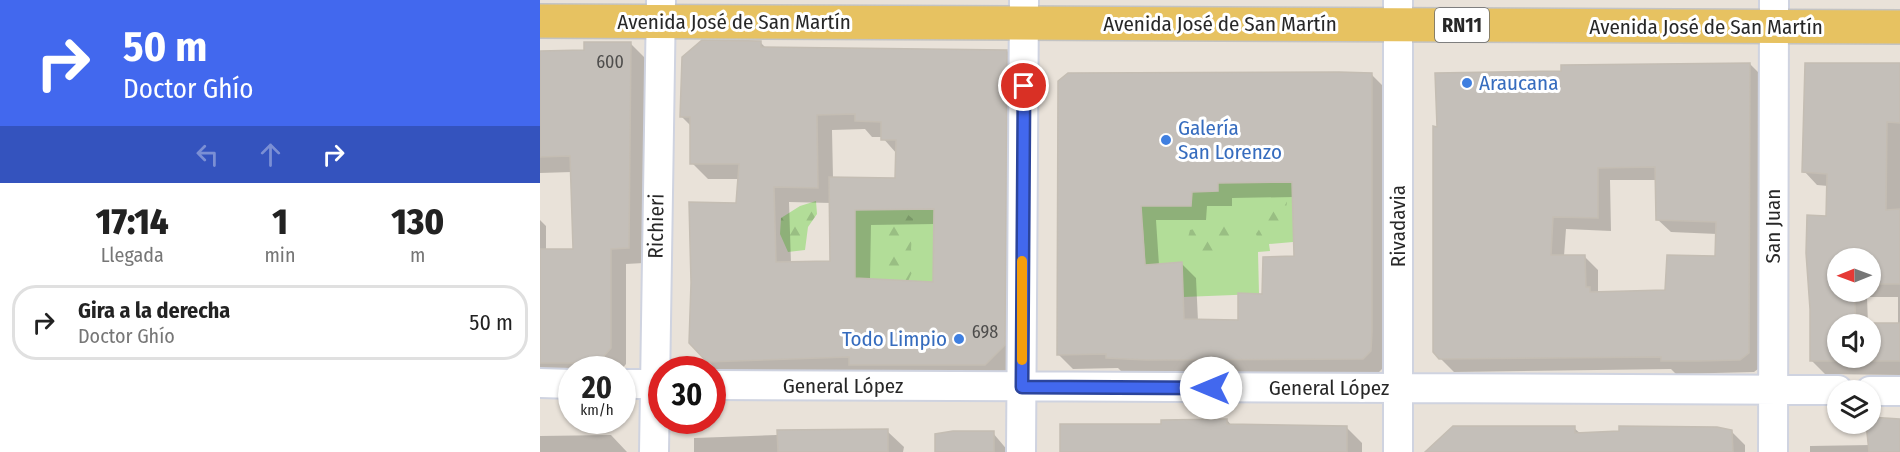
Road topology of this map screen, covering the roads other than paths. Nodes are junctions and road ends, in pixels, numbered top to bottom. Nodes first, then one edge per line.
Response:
1 (660, 11) edge
2 (1024, 12) edge
3 (1399, 13) edge
4 (1774, 13) edge
5 (540, 21) edge
6 (1900, 27) edge
7 (657, 356) edge
8 (540, 383) edge
9 (558, 384) edge
10 (726, 384) edge
11 (1022, 387) junction
12 (1398, 388) junction
13 (1772, 390) junction
14 (1827, 390) edge
15 (1881, 390) edge
16 (1900, 391) edge
17 (655, 434) edge
18 (654, 452) edge
19 (1021, 452) edge
20 (1398, 452) edge
21 (1773, 452) edge

1 - 2 main road, Avenida José de San Martín / RN11
1 - 5 main road, Avenida José de San Martín / RN11
1 - 7 street, Richieri
2 - 3 main road, Avenida José de San Martín / RN11
2 - 11 street
3 - 4 main road, Avenida José de San Martín / RN11
3 - 12 street, Rivadavia
4 - 6 main road, Avenida José de San Martín / RN11
4 - 13 street, San Juan
8 - 9 street
10 - 11 street, General López
11 - 12 street, General López
11 - 19 street
12 - 13 street, General López
12 - 20 street, Rivadavia
13 - 14 street, General López
13 - 21 street, San Juan
15 - 16 street
17 - 18 street, Richieri

